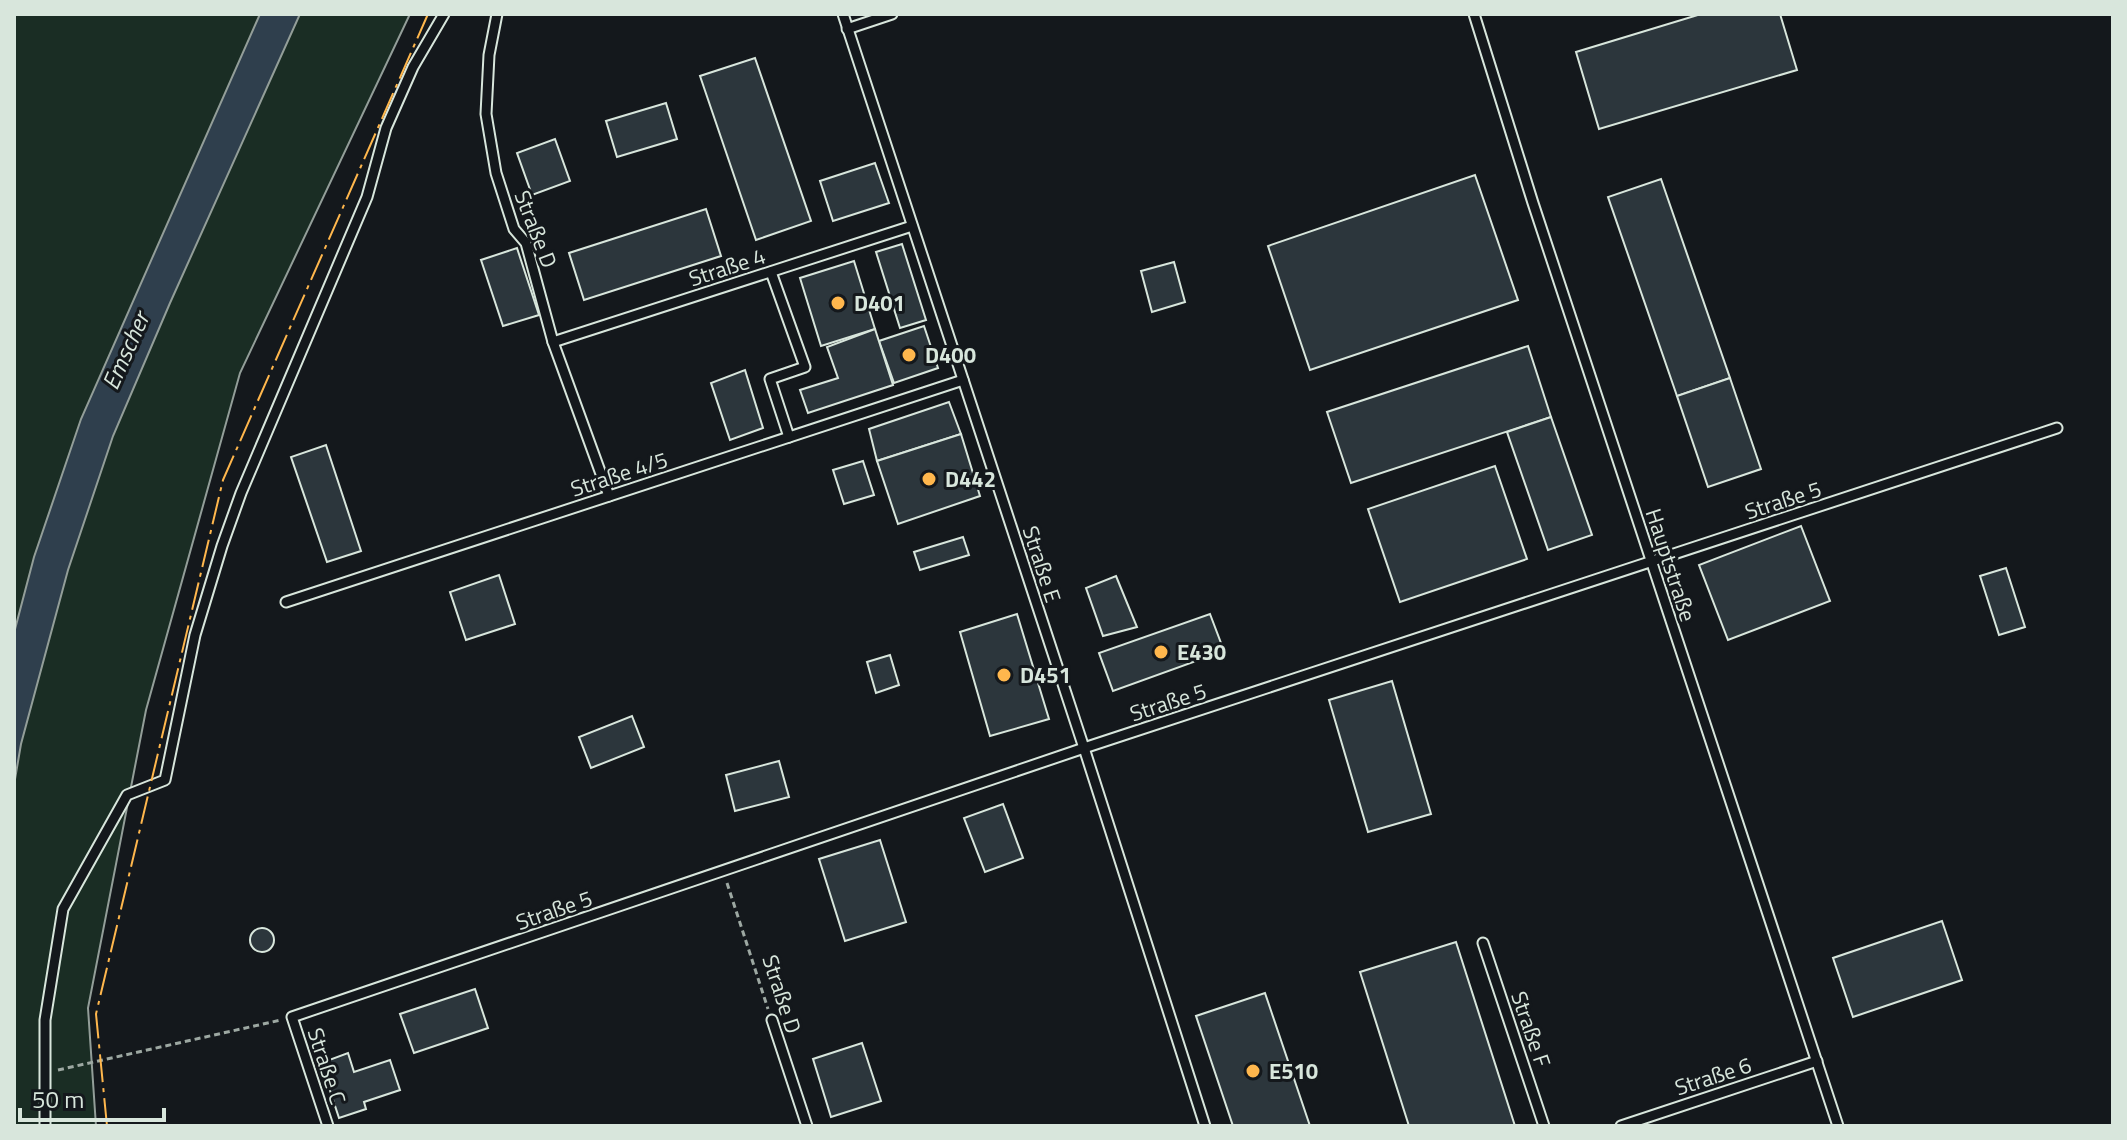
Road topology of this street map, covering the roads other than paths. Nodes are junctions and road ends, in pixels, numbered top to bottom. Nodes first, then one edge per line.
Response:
1 (444, 14) edge
2 (497, 14) edge
3 (843, 14) edge
4 (892, 14) edge
5 (1474, 14) edge
6 (847, 29) junction
7 (912, 226) junction
8 (771, 272) junction
9 (553, 342) junction
10 (963, 380) junction
11 (2057, 428) dead end
12 (789, 437) junction
13 (609, 496) junction
14 (1651, 562) junction
15 (286, 602) dead end
16 (1084, 748) junction
17 (1483, 943) dead end
18 (292, 1017) joint
19 (772, 1020) road end
20 (1817, 1061) junction
21 (45, 1126) edge
22 (328, 1126) edge
23 (807, 1126) edge
24 (1205, 1126) edge
25 (1544, 1126) edge
26 (1621, 1126) edge
27 (1838, 1126) edge

1 - 21 lane
2 - 9 lane, Straße D
3 - 6 lane, Straße E
4 - 6 lane
5 - 14 lane, Hauptstraße
6 - 7 lane, Straße E
7 - 8 lane, Straße 4
7 - 10 lane, Straße E
8 - 9 lane, Straße 4
8 - 12 lane
9 - 13 lane, Straße D
10 - 12 lane, Straße 4/5
10 - 16 lane, Straße E
11 - 14 lane, Straße 5
12 - 13 lane, Straße 4/5
13 - 15 lane, Straße 4/5
14 - 16 lane, Straße 5
14 - 20 lane, Hauptstraße
16 - 18 lane, Straße 5
16 - 24 lane, Straße E
17 - 25 lane, Straße F
18 - 22 lane, Straße C
19 - 23 lane, Straße D
20 - 26 lane, Straße 6
20 - 27 lane, Hauptstraße

